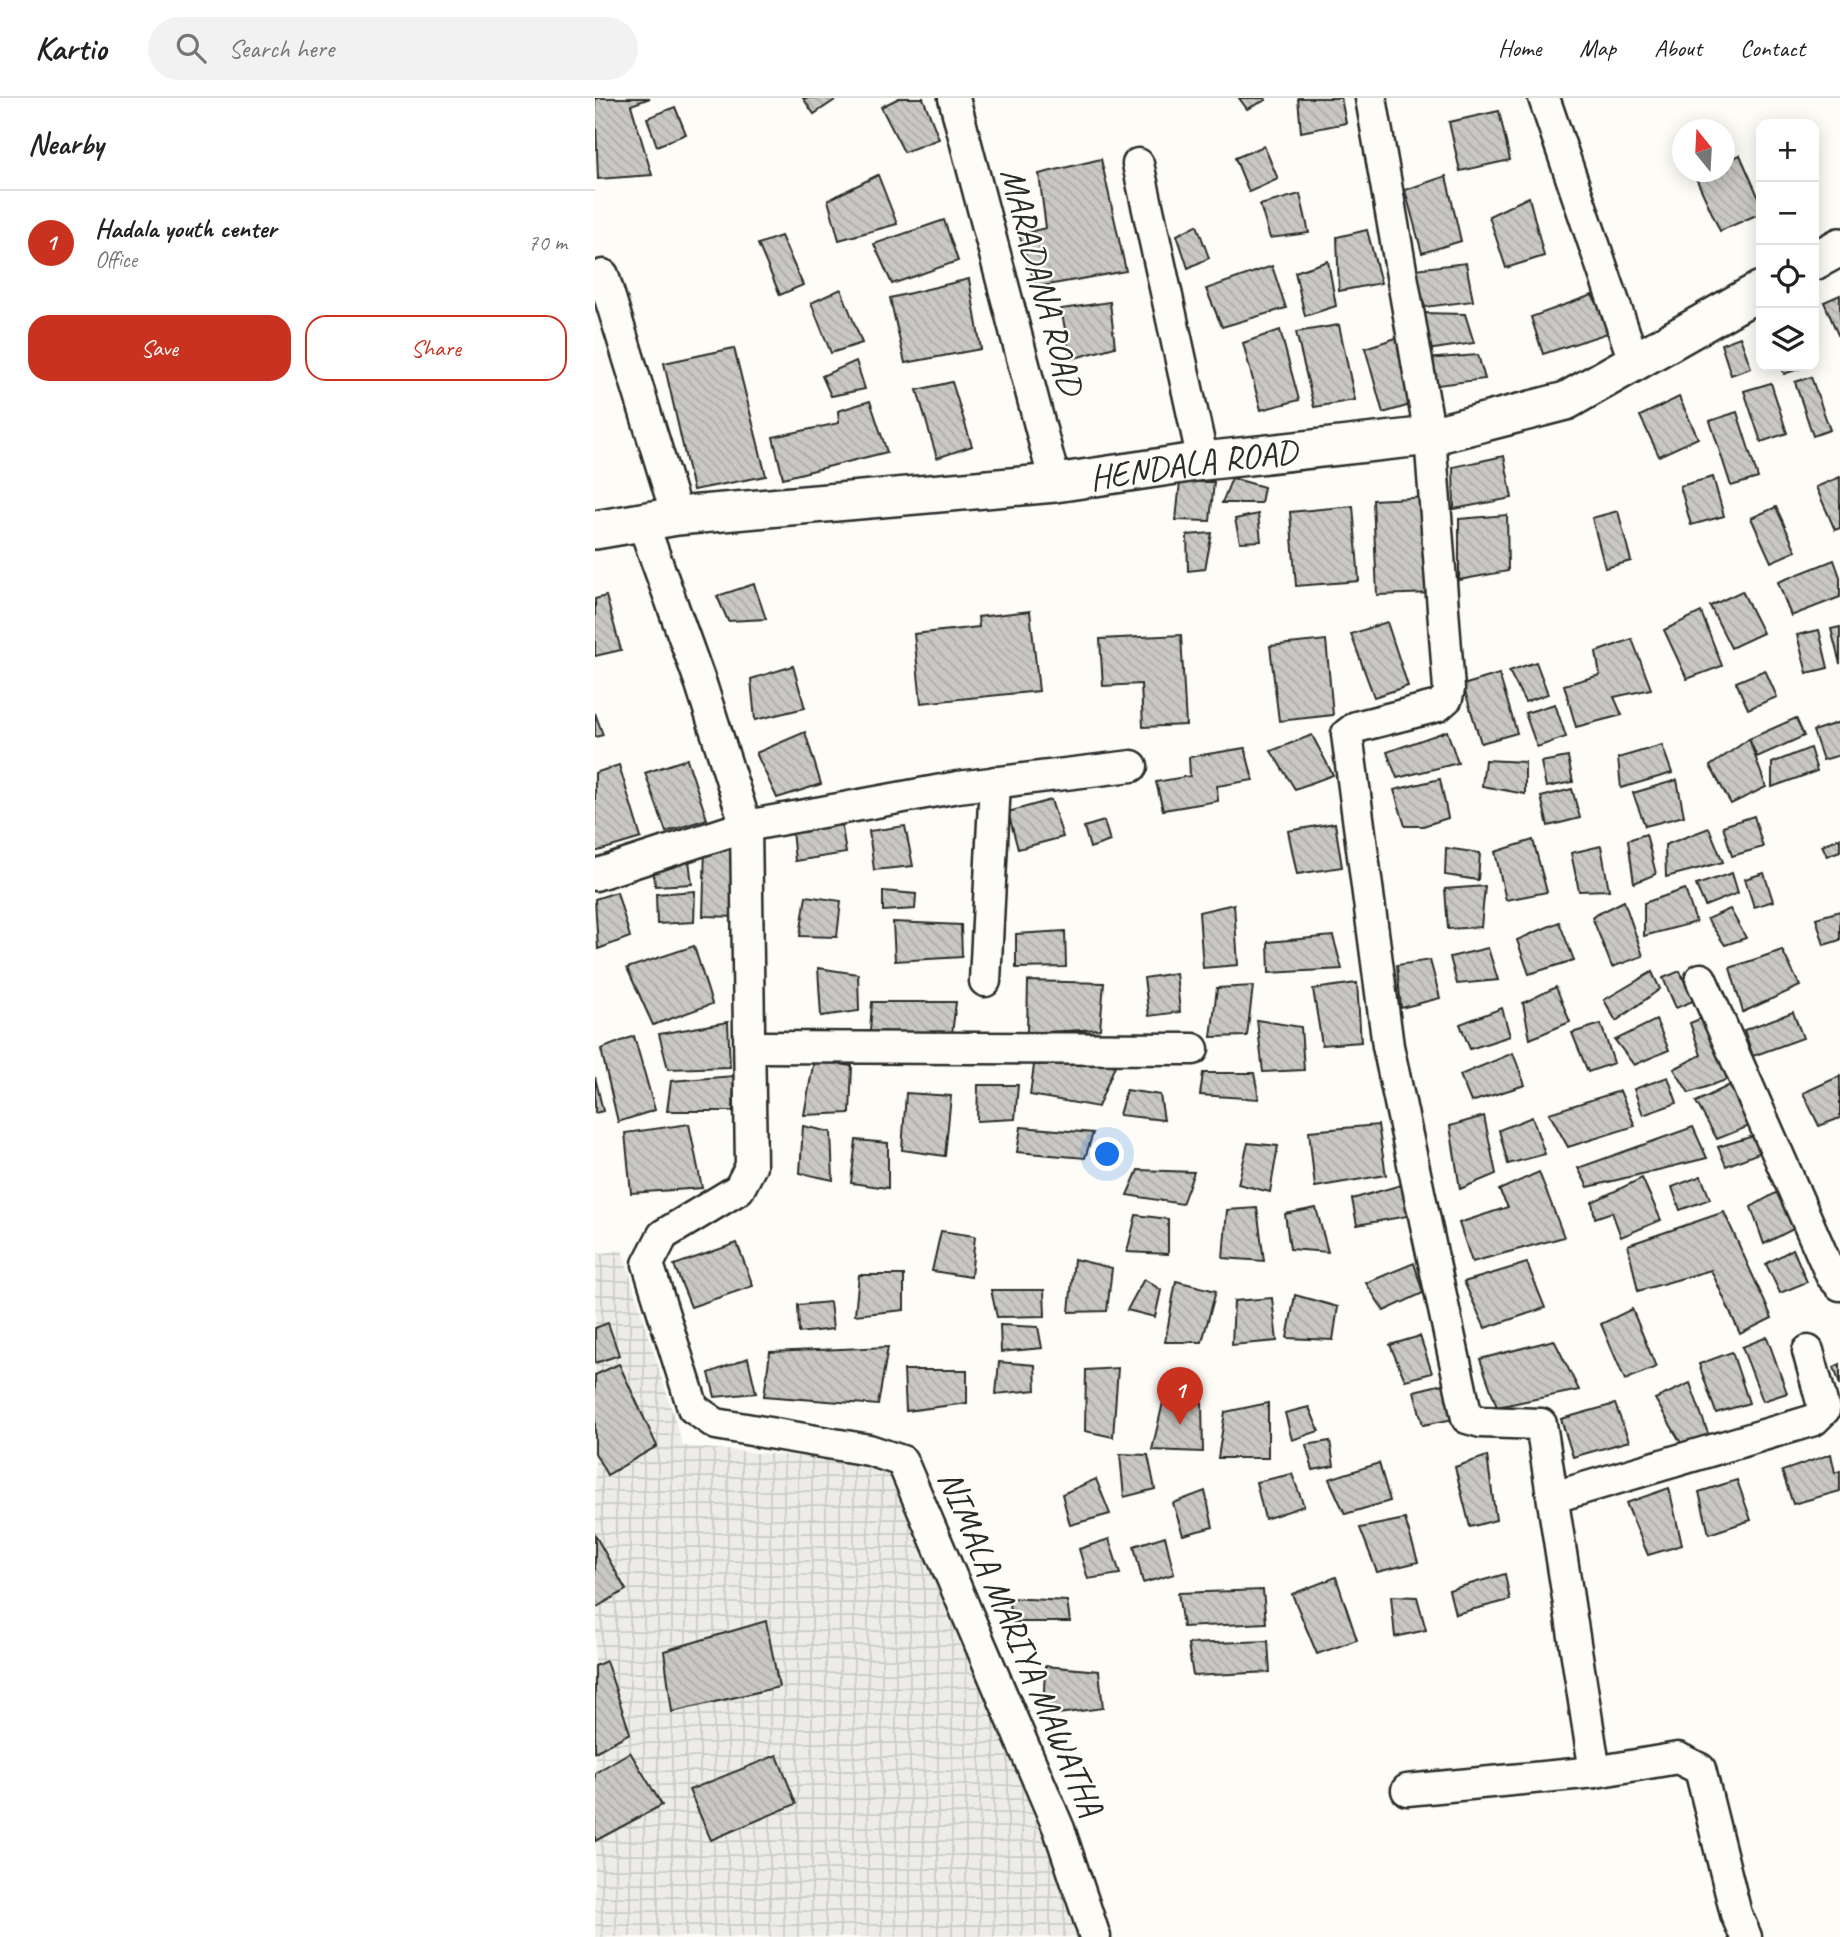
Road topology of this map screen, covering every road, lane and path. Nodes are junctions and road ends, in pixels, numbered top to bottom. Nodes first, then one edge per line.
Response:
1 (954, 98) edge
2 (1371, 98) edge
3 (1543, 98) edge
4 (1138, 164) dead end
5 (1840, 247) edge
6 (1819, 258) edge
7 (603, 275) dead end
8 (1756, 293) edge
9 (1634, 361) junction
10 (1430, 436) junction
11 (1203, 460) junction
12 (1055, 483) junction
13 (659, 518) junction
14 (595, 530) edge
15 (1132, 766) dead end
16 (995, 782) junction
17 (746, 826) junction
18 (595, 875) edge
19 (1701, 979) dead end
20 (985, 981) dead end
21 (751, 1047) junction
22 (1193, 1049) dead end
23 (1840, 1285) edge
24 (1808, 1351) dead end
25 (1555, 1497) junction
26 (1595, 1772) junction
27 (1407, 1790) dead end
28 (1095, 1937) edge
29 (1746, 1937) edge

1 - 12 street, MARADANA ROAD
2 - 10 street
3 - 9 street
4 - 11 street
5 - 6 main road
7 - 13 street, NIMALA MARIYA MAWATHA
8 - 9 main road, HENDALA ROAD
9 - 10 main road, HENDALA ROAD
10 - 11 main road, HENDALA ROAD
10 - 25 street
11 - 12 main road, HENDALA ROAD
12 - 13 main road, HENDALA ROAD
13 - 14 main road, HENDALA ROAD
13 - 17 street, NIMALA MARIYA MAWATHA
15 - 16 street
16 - 17 street
16 - 20 street
17 - 18 street
17 - 21 street, NIMALA MARIYA MAWATHA
19 - 23 street
21 - 22 street
21 - 28 street, NIMALA MARIYA MAWATHA
24 - 25 street
25 - 26 street
26 - 27 street
26 - 29 street

